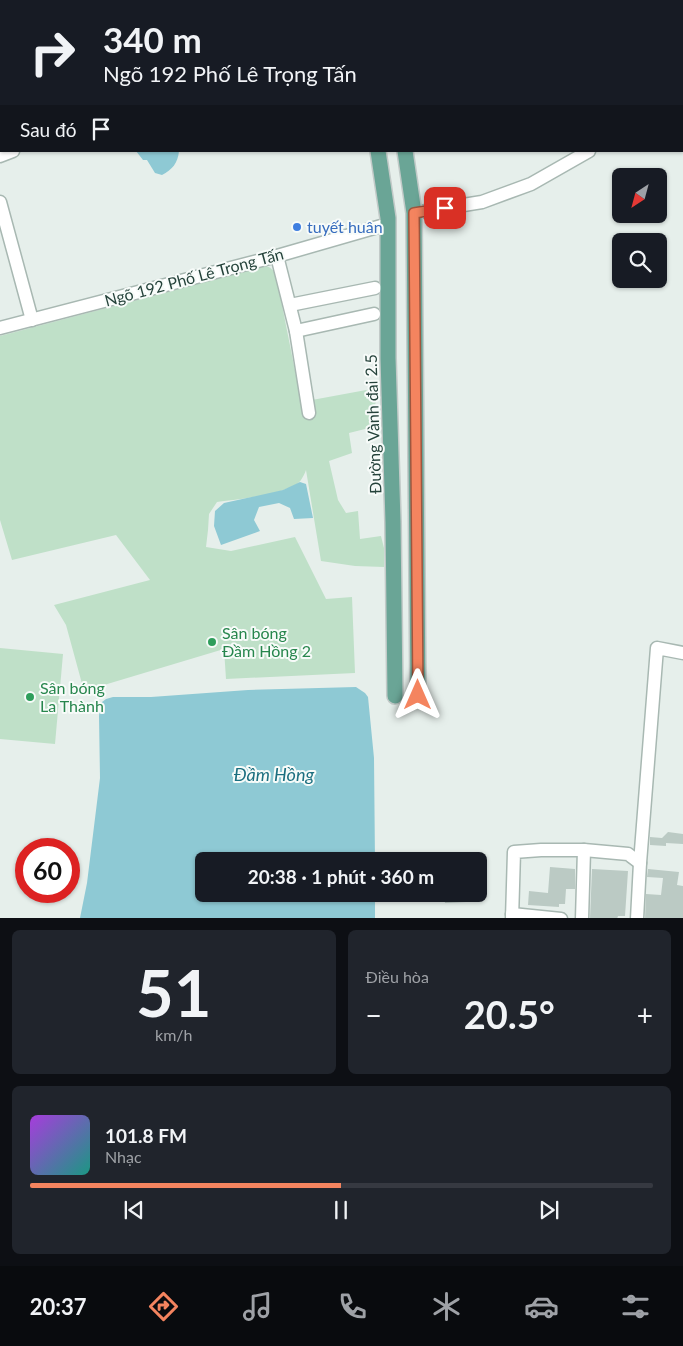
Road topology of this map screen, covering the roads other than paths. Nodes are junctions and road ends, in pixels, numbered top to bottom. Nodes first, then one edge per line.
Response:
1 (378, 152) edge
2 (406, 152) edge
3 (587, 152) edge
4 (0, 202) edge
5 (414, 213) junction
6 (388, 224) junction
7 (277, 256) junction
8 (375, 288) dead end
9 (290, 305) junction
10 (374, 314) dead end
11 (32, 320) junction
12 (0, 328) edge
13 (296, 331) junction
14 (415, 357) junction
15 (388, 358) junction
16 (309, 413) dead end
17 (417, 633) junction
18 (395, 635) junction
19 (683, 653) edge
20 (418, 695) dead end
21 (395, 696) dead end
22 (584, 850) junction
23 (640, 863) junction
24 (512, 916) edge
25 (560, 918) edge
26 (582, 918) edge
27 (636, 918) edge

1 - 6 main road, Đường Vành đai 2.5
2 - 5 main road
3 - 5 street
4 - 11 street
5 - 14 main road
6 - 7 street, Ngõ 192 Phố Lê Trọng Tấn
6 - 15 main road, Đường Vành đai 2.5
7 - 9 street
7 - 11 street, Ngõ 192 Phố Lê Trọng Tấn
8 - 9 street
9 - 13 street
10 - 13 street
11 - 12 street, Ngõ 192 Phố Lê Trọng Tấn
13 - 16 street
14 - 15 main road
14 - 17 main road
15 - 18 main road, Đường Vành đai 2.5
17 - 18 main road
17 - 20 main road
18 - 21 main road, Đường Vành đai 2.5
19 - 23 street
22 - 23 street
22 - 24 street
22 - 26 street
23 - 27 street
24 - 25 street

